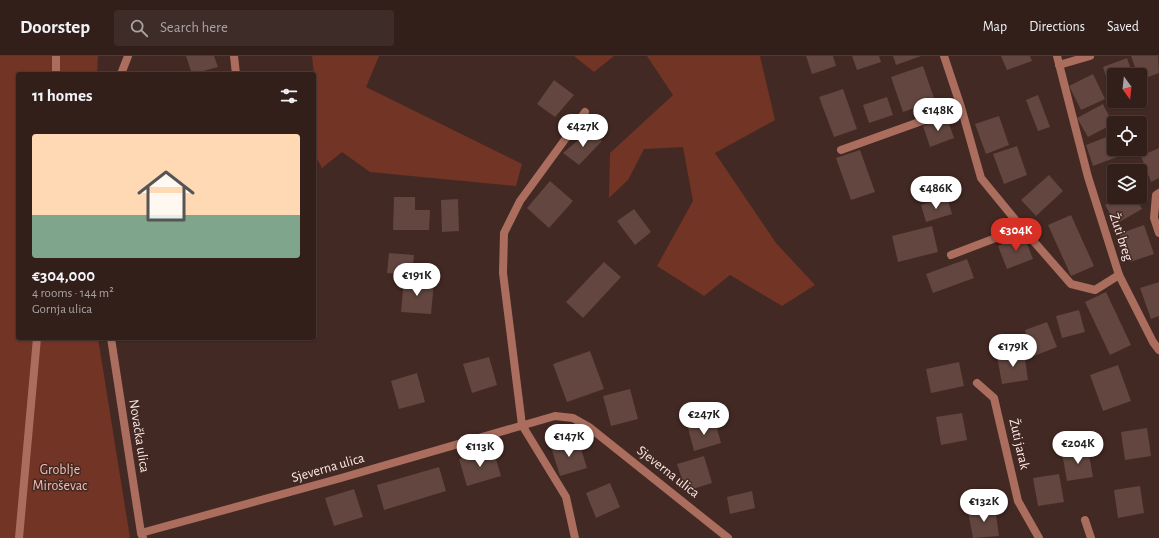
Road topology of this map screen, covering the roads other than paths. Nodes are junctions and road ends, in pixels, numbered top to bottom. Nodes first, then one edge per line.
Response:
1 (56, 56) edge
2 (128, 56) edge
3 (234, 56) edge
4 (944, 56) edge
5 (1057, 56) edge
6 (1090, 56) edge
7 (1060, 66) junction
8 (56, 72) edge
9 (122, 72) edge
10 (236, 72) edge
11 (961, 107) junction
12 (585, 112) dead end
13 (841, 150) dead end
14 (1159, 193) edge
15 (1022, 228) junction
16 (1159, 233) edge
17 (951, 254) dead end
18 (1119, 275) junction
19 (37, 340) edge
20 (111, 340) edge
21 (1159, 350) edge
22 (977, 383) dead end
23 (522, 425) junction
24 (1085, 520) dead end
25 (142, 536) edge
26 (19, 538) edge
27 (575, 538) edge
28 (728, 538) edge
29 (1039, 538) edge
30 (1091, 538) edge

1 - 8 street
2 - 9 street
3 - 10 street
4 - 11 street
5 - 7 street, Žuti breg
6 - 7 street
7 - 18 street, Žuti breg
11 - 13 street
11 - 15 street
12 - 23 street
14 - 16 street
15 - 17 street
15 - 18 street
18 - 21 street, Žuti breg
19 - 26 street
20 - 25 street, Novačka ulica
22 - 29 street, Žuti jarak
23 - 25 street, Sjeverna ulica
23 - 27 street
23 - 28 street, Sjeverna ulica
24 - 30 street

